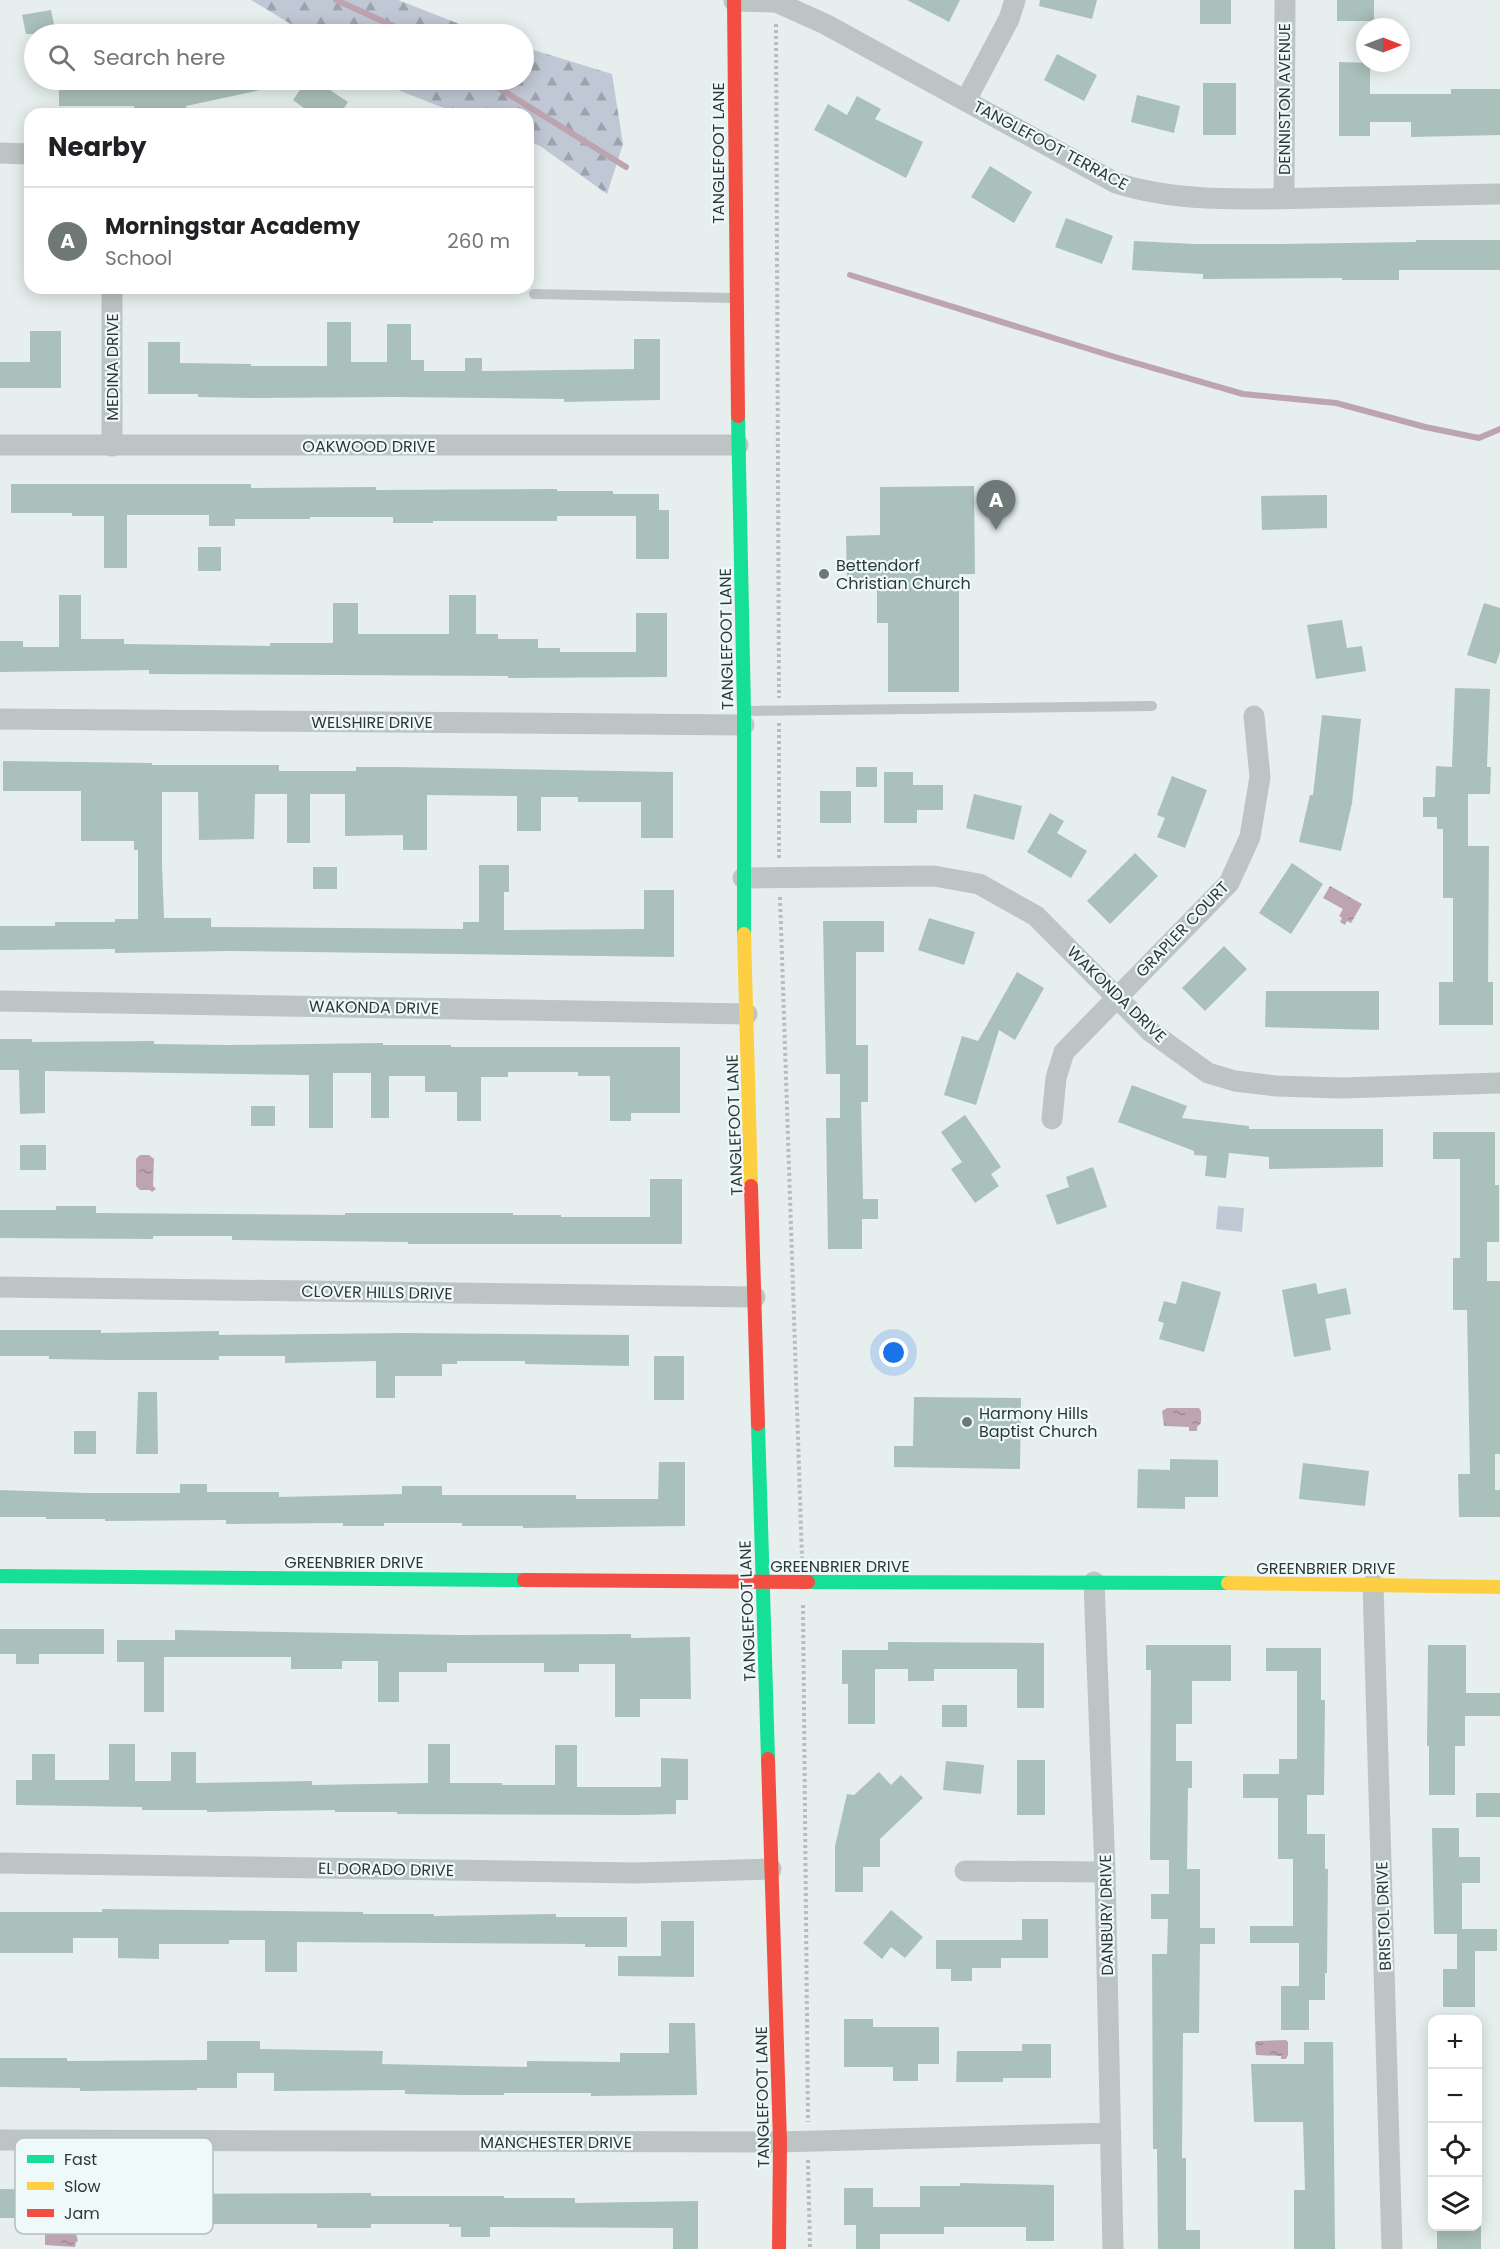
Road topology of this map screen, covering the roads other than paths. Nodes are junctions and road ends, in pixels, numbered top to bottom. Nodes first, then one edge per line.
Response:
1 (734, 0) edge
2 (1015, 0) edge
3 (1285, 0) edge
4 (966, 100) junction
5 (0, 153) edge
6 (24, 154) edge
7 (1500, 194) edge
8 (1284, 198) junction
9 (112, 294) edge
10 (534, 294) dead end
11 (735, 298) junction
12 (0, 445) edge
13 (738, 445) junction
14 (112, 446) junction
15 (1152, 705) dead end
16 (1254, 716) dead end
17 (744, 718) junction
18 (0, 719) edge
19 (743, 878) junction
20 (1117, 998) junction
21 (0, 1001) edge
22 (747, 1014) junction
23 (1500, 1083) edge
24 (1052, 1119) dead end
25 (0, 1287) edge
26 (755, 1297) junction
27 (0, 1576) edge
28 (762, 1582) junction
29 (1094, 1582) junction
30 (1373, 1584) junction
31 (1500, 1587) edge
32 (0, 1863) edge
33 (771, 1869) junction
34 (964, 1871) dead end
35 (1105, 1872) junction
36 (1111, 2133) junction
37 (0, 2140) edge
38 (15, 2140) edge
39 (213, 2141) edge
40 (780, 2142) junction
41 (779, 2249) edge
42 (1113, 2249) edge
43 (1392, 2249) edge

1 - 4 street, TANGLEFOOT TERRACE
1 - 11 main road, TANGLEFOOT LANE
2 - 4 street
3 - 8 street, DENNISTON AVENUE
4 - 8 street, TANGLEFOOT TERRACE
5 - 6 street
7 - 8 street, TANGLEFOOT TERRACE
9 - 14 street, MEDINA DRIVE
10 - 11 lane
11 - 13 main road, TANGLEFOOT LANE
12 - 14 street, OAKWOOD DRIVE
13 - 14 street, OAKWOOD DRIVE
13 - 17 main road, TANGLEFOOT LANE
15 - 17 lane
16 - 20 street, GRAPLER COURT
17 - 18 street, WELSHIRE DRIVE
17 - 19 main road, TANGLEFOOT LANE
19 - 20 street, WAKONDA DRIVE
19 - 22 main road, TANGLEFOOT LANE
20 - 23 street, WAKONDA DRIVE
20 - 24 street, GRAPLER COURT
21 - 22 street, WAKONDA DRIVE
22 - 26 main road, TANGLEFOOT LANE
25 - 26 street, CLOVER HILLS DRIVE
26 - 28 main road, TANGLEFOOT LANE
27 - 28 main road, GREENBRIER DRIVE
28 - 29 main road, GREENBRIER DRIVE
28 - 33 main road, TANGLEFOOT LANE
29 - 30 main road, GREENBRIER DRIVE
29 - 35 street, DANBURY DRIVE
30 - 31 main road, GREENBRIER DRIVE
30 - 43 street, BRISTOL DRIVE
32 - 33 street, EL DORADO DRIVE
33 - 40 main road, TANGLEFOOT LANE
34 - 35 street
35 - 36 street, DANBURY DRIVE
36 - 40 street, MANCHESTER DRIVE
36 - 42 street, DANBURY DRIVE
37 - 38 street, MANCHESTER DRIVE
39 - 40 street, MANCHESTER DRIVE
40 - 41 main road, TANGLEFOOT LANE

